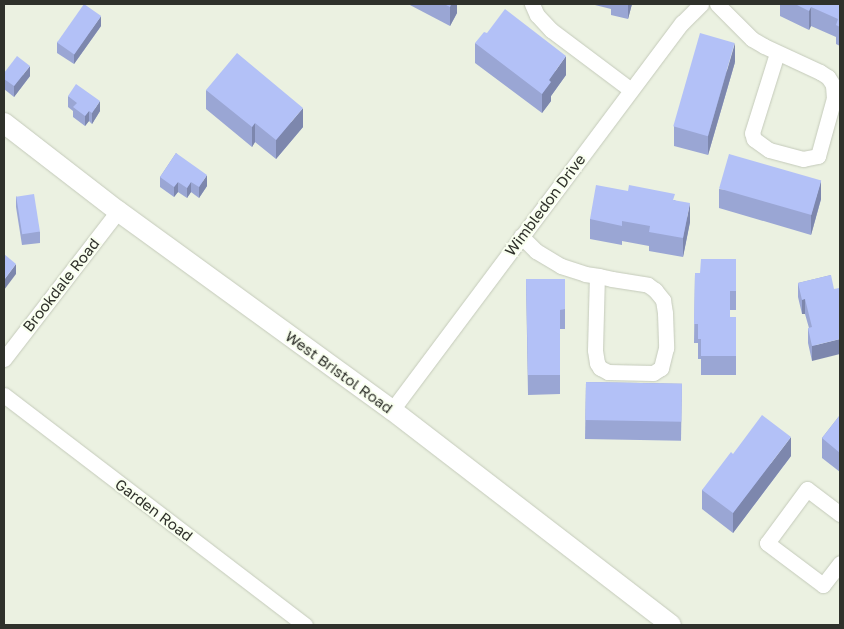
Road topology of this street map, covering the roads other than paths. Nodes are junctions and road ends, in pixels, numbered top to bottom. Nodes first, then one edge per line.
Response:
1 (532, 4) edge
2 (701, 4) edge
3 (717, 4) edge
4 (777, 53) junction
5 (631, 90) junction
6 (4, 123) edge
7 (118, 211) junction
8 (521, 236) junction
9 (597, 276) junction
10 (4, 359) edge
11 (4, 395) edge
12 (392, 410) junction
13 (840, 514) edge
14 (840, 563) edge
15 (305, 625) edge
16 (671, 625) edge

1 - 5 street
2 - 5 street, Wimbledon Drive
3 - 4 street
4 - 4 street
5 - 8 street, Wimbledon Drive
6 - 7 main road, West Bristol Road
7 - 10 street, Brookdale Road
7 - 12 main road, West Bristol Road
8 - 9 street
8 - 12 street, Wimbledon Drive
9 - 9 street
11 - 15 street, Garden Road
12 - 16 main road, West Bristol Road
13 - 14 street

